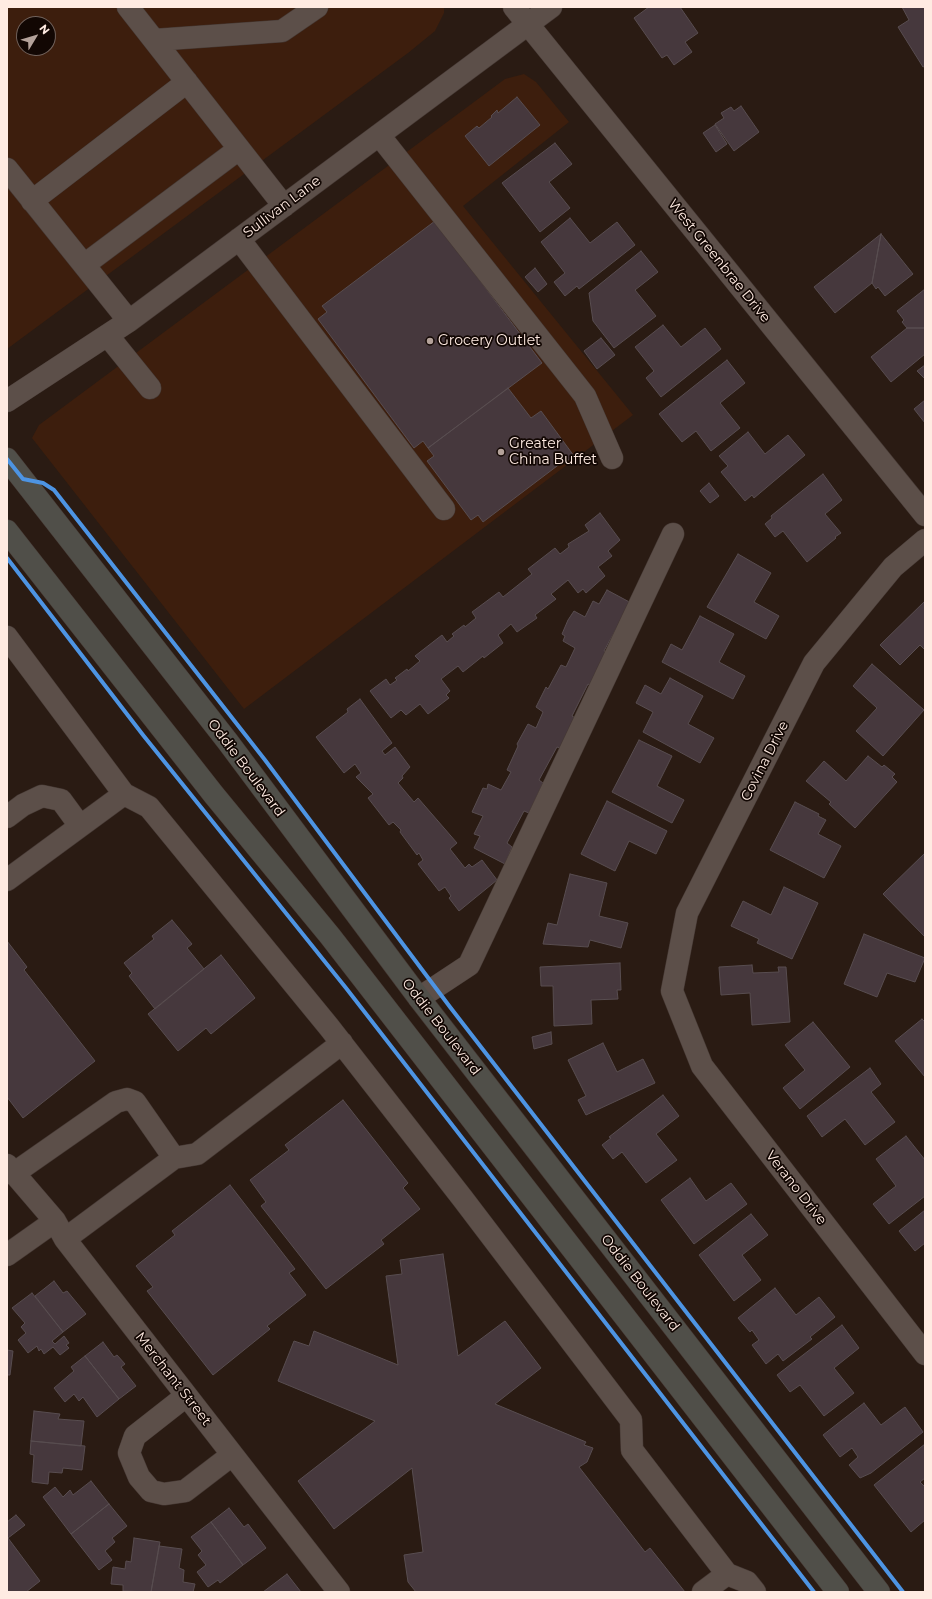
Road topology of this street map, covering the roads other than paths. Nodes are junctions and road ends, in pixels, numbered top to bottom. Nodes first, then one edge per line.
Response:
1 (128, 7) edge
2 (317, 7) edge
3 (514, 7) edge
4 (551, 7) edge
5 (528, 25) junction
6 (154, 40) junction
7 (187, 82) junction
8 (379, 135) junction
9 (239, 148) junction
10 (7, 169) edge
11 (32, 201) junction
12 (284, 206) junction
13 (239, 239) junction
14 (84, 265) junction
15 (129, 321) junction
16 (108, 336) junction
17 (150, 388) dead end
18 (7, 401) edge
19 (612, 458) dead end
20 (7, 459) edge
21 (444, 509) dead end
22 (925, 515) edge
23 (7, 531) edge
24 (673, 534) dead end
25 (925, 540) edge
26 (7, 637) edge
27 (124, 794) junction
28 (7, 817) edge
29 (80, 826) junction
30 (7, 880) edge
31 (419, 998) junction
32 (681, 1014) joint
33 (342, 1043) junction
34 (174, 1158) junction
35 (10, 1170) edge
36 (60, 1230) junction
37 (9, 1254) edge
38 (925, 1354) edge
39 (186, 1396) junction
40 (232, 1455) junction
41 (727, 1574) junction
42 (751, 1587) edge
43 (339, 1592) edge
44 (703, 1592) edge
45 (838, 1592) edge
46 (879, 1592) edge

1 - 6 street
2 - 6 street
3 - 5 street, West Greenbrae Drive
4 - 5 street, Sullivan Lane
5 - 8 street, Sullivan Lane
5 - 22 street, West Greenbrae Drive
6 - 7 street
7 - 9 street
7 - 11 street
8 - 12 street, Sullivan Lane
8 - 19 street
9 - 12 street
9 - 14 street
10 - 11 street
11 - 14 street
12 - 13 street, Sullivan Lane
13 - 15 street, Sullivan Lane
13 - 21 street
14 - 15 street
15 - 16 street, Sullivan Lane
16 - 17 street
16 - 18 street, Sullivan Lane
20 - 31 main road, Oddie Boulevard
23 - 45 main road
24 - 31 street
25 - 32 street, Covina Drive
26 - 27 street
27 - 29 street
27 - 33 street
28 - 29 street
29 - 30 street
31 - 46 main road, Oddie Boulevard
32 - 38 street, Verano Drive
33 - 34 street
33 - 41 street
34 - 35 street
34 - 36 street
35 - 36 street, Merchant Street
36 - 37 street
36 - 39 street, Merchant Street
39 - 40 street, Merchant Street
39 - 40 street
40 - 43 street, Merchant Street
41 - 42 street
41 - 44 street

